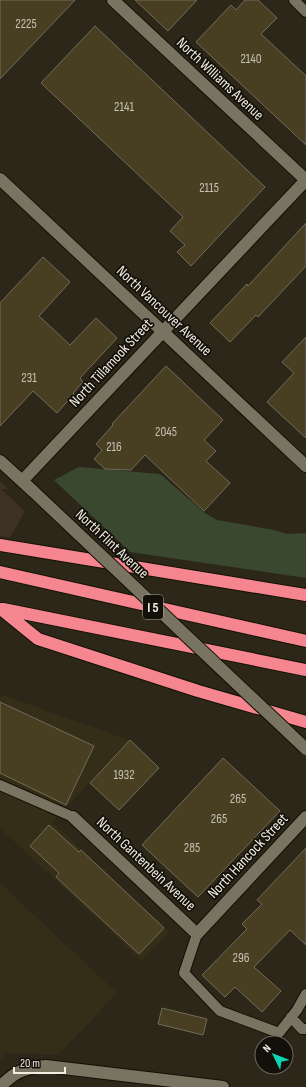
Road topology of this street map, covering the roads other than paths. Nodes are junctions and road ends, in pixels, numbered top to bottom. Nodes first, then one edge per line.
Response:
1 (112, 0) edge
2 (294, 0) edge
3 (306, 12) edge
4 (0, 179) edge
5 (306, 180) edge
6 (163, 332) junction
7 (0, 461) edge
8 (306, 466) edge
9 (22, 481) junction
10 (0, 545) edge
11 (0, 572) edge
12 (306, 595) edge
13 (1, 608) edge
14 (306, 641) edge
15 (306, 670) edge
16 (306, 722) edge
17 (306, 749) edge
18 (0, 785) edge
19 (73, 817) joint
20 (306, 817) edge
21 (197, 934) junction
22 (306, 994) edge
23 (291, 1017) junction
24 (306, 1028) edge
25 (0, 1087) edge
26 (223, 1087) edge

1 - 5 street, North Williams Avenue
2 - 3 lane
4 - 6 street, North Vancouver Avenue
5 - 6 street, North Tillamook Street
6 - 8 street, North Vancouver Avenue
6 - 9 street, North Tillamook Street
7 - 9 street, North Flint Avenue
9 - 17 street, North Flint Avenue, bridge
10 - 12 highway
11 - 14 highway, I 5
13 - 15 highway, I 5
13 - 16 highway
18 - 19 lane
19 - 21 street, North Gantenbein Avenue
20 - 21 street, North Hancock Street
21 - 23 lane
22 - 23 lane
23 - 24 lane
25 - 26 street

